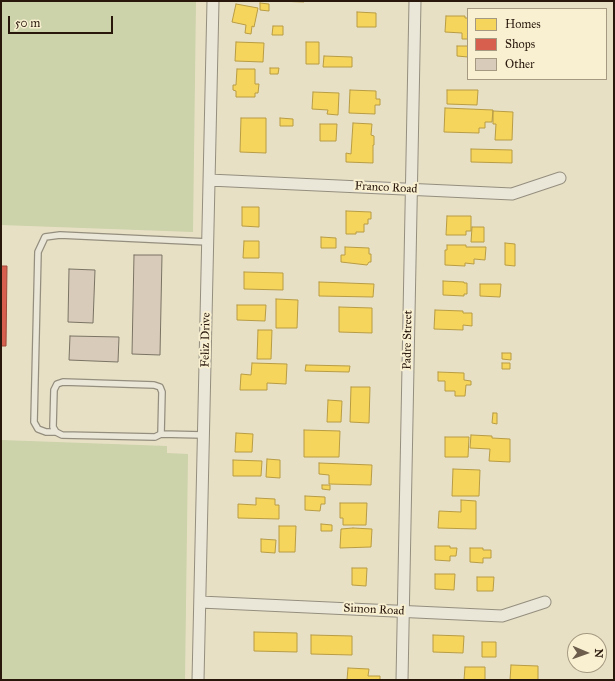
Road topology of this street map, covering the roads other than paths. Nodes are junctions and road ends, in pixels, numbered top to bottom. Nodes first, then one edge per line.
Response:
1 (213, 1) edge
2 (415, 1) edge
3 (560, 178) dead end
4 (209, 180) junction
5 (412, 189) junction
6 (208, 242) junction
7 (56, 432) junction
8 (161, 434) junction
9 (203, 435) junction
10 (200, 602) junction
11 (545, 602) dead end
12 (403, 612) junction
13 (198, 680) edge
14 (402, 680) edge

1 - 4 street, Feliz Drive
2 - 5 street, Padre Street
3 - 5 street, Franco Road
4 - 5 street, Franco Road
4 - 6 street, Feliz Drive
5 - 12 street, Padre Street
6 - 7 lane
6 - 9 street, Feliz Drive
7 - 8 lane
7 - 8 lane
8 - 9 lane
9 - 10 street, Feliz Drive
10 - 12 street, Simon Road
10 - 13 street, Feliz Drive
11 - 12 street, Simon Road
12 - 14 street, Padre Street

